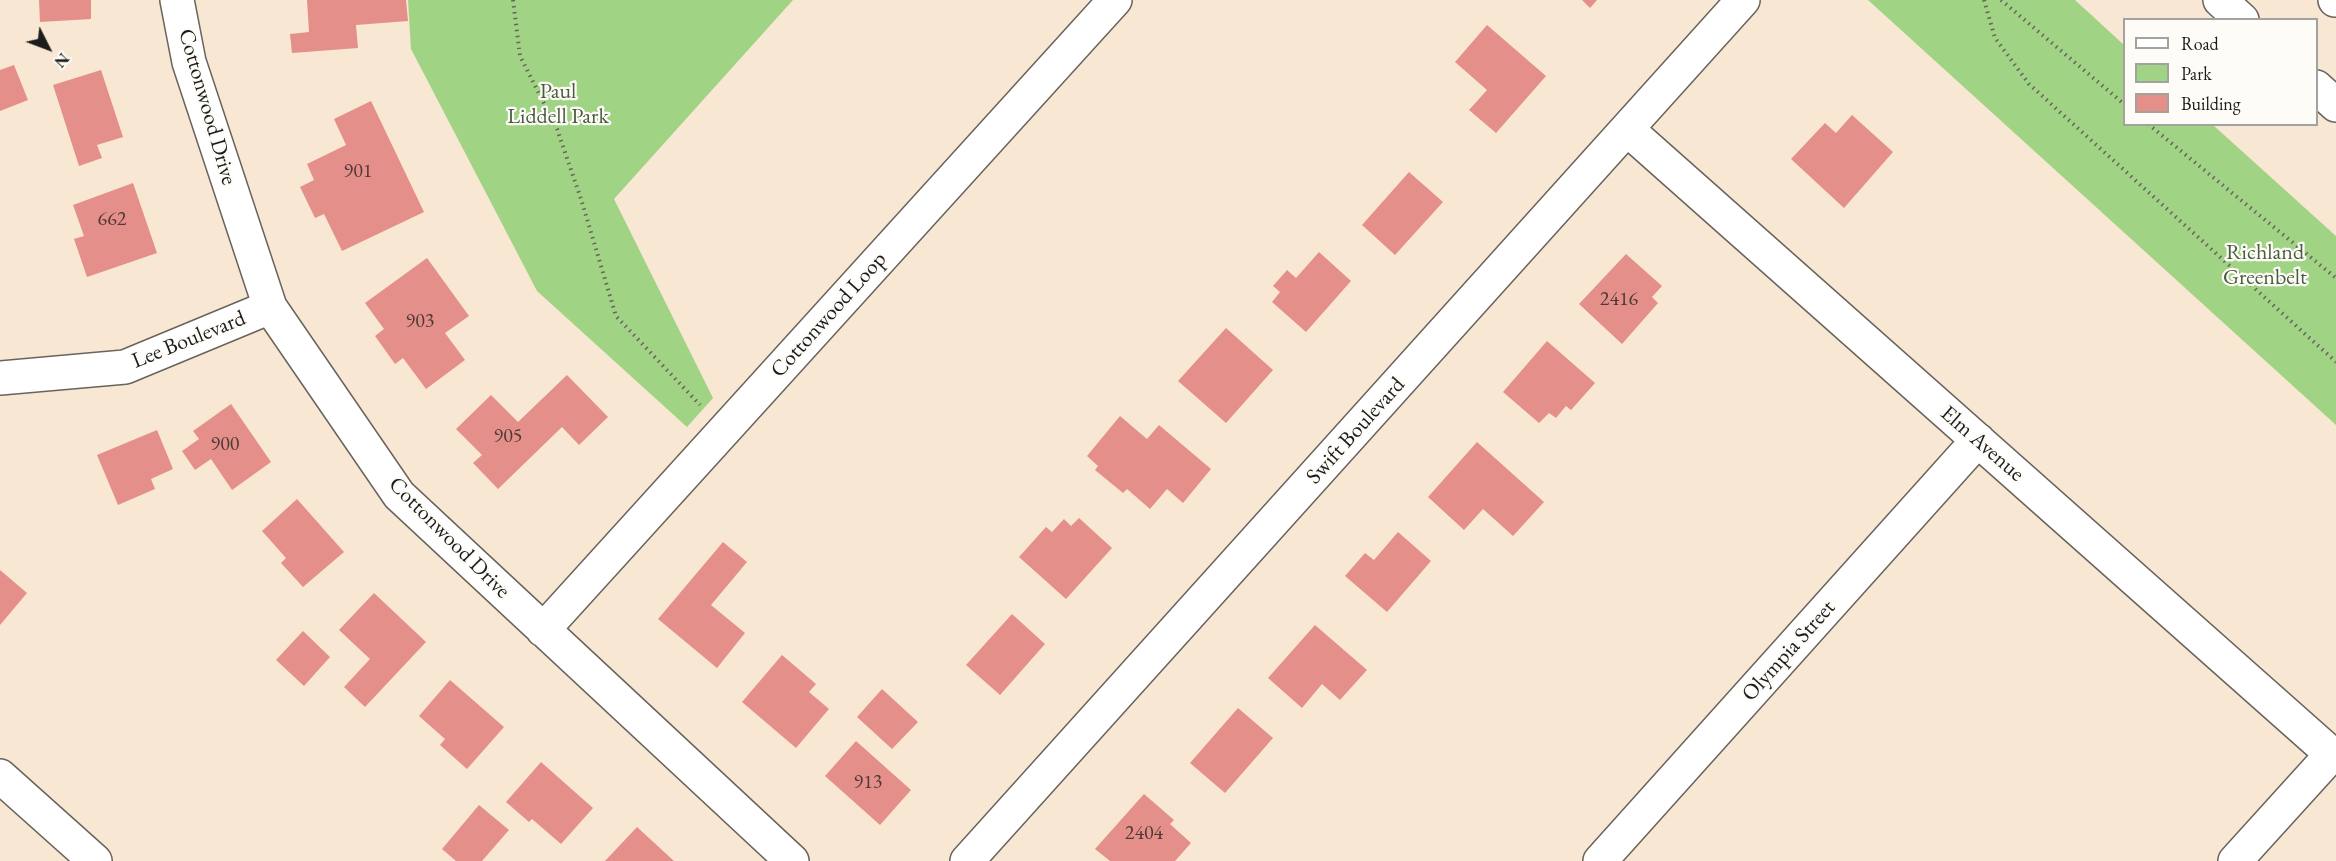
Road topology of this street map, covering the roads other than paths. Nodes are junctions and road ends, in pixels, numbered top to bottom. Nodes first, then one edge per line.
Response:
1 (177, 0) edge
2 (1115, 0) edge
3 (1743, 0) edge
4 (2220, 0) edge
5 (2240, 18) edge
6 (2318, 89) edge
7 (2336, 105) edge
8 (1628, 129) junction
9 (270, 307) junction
10 (0, 378) edge
11 (1978, 440) junction
12 (543, 630) junction
13 (2334, 756) edge
14 (0, 776) edge
15 (95, 861) edge
16 (792, 861) edge
17 (967, 861) edge
18 (1600, 861) edge
19 (2235, 861) edge

1 - 9 main road, Cottonwood Drive
2 - 12 main road, Cottonwood Loop
3 - 8 main road, Swift Boulevard
4 - 5 main road
6 - 7 main road
8 - 11 main road, Elm Avenue
8 - 17 main road, Swift Boulevard
9 - 10 main road, Lee Boulevard
9 - 12 main road, Cottonwood Drive
11 - 13 main road, Elm Avenue
11 - 18 main road, Olympia Street
12 - 16 main road, Cottonwood Drive
13 - 19 main road
14 - 15 main road

